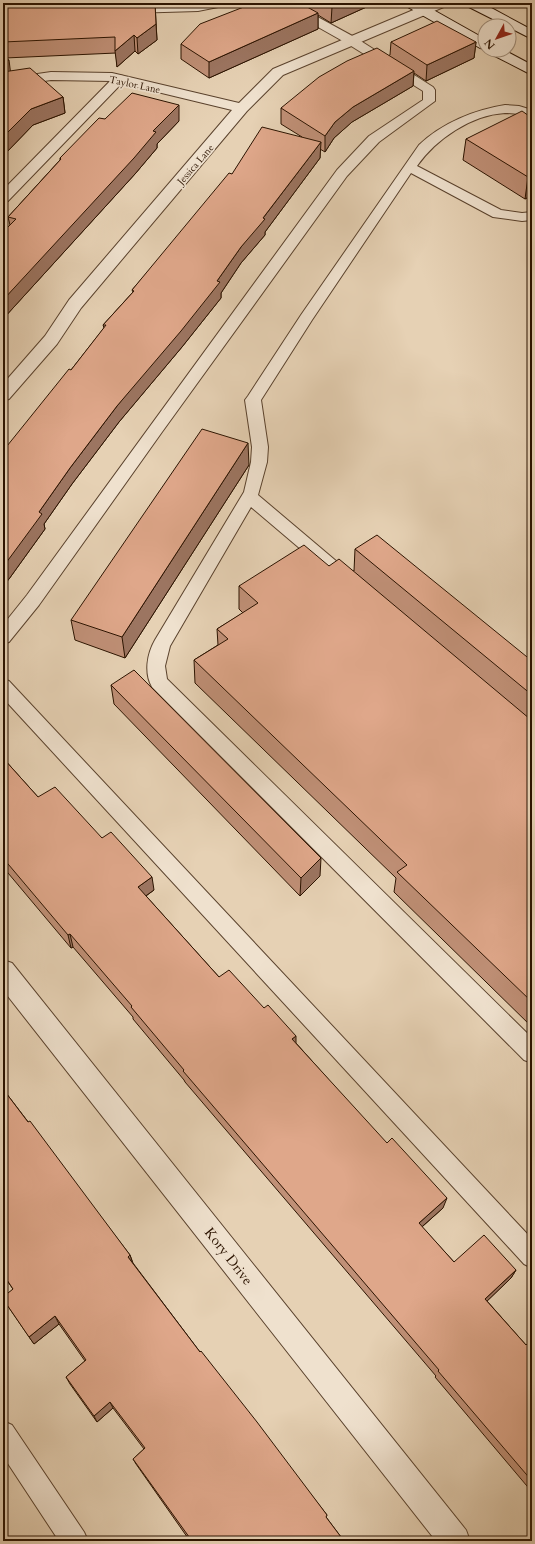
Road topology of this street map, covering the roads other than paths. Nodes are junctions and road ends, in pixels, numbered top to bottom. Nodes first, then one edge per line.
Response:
1 (224, 3) edge
2 (283, 3) edge
3 (441, 3) edge
4 (472, 3) edge
5 (417, 7) edge
6 (119, 11) edge
7 (532, 35) edge
8 (352, 41) junction
9 (477, 41) edge
10 (508, 58) edge
11 (532, 71) edge
12 (119, 79) junction
13 (3, 83) edge
14 (242, 108) junction
15 (532, 114) edge
16 (409, 167) junction
17 (3, 198) edge
18 (532, 216) edge
19 (3, 395) edge
20 (250, 496) junction
21 (364, 593) edge
22 (3, 637) edge
23 (3, 686) edge
24 (3, 971) edge
25 (532, 1052) edge
26 (532, 1256) edge
27 (3, 1434) edge
28 (75, 1541) edge
29 (455, 1541) edge

1 - 6 lane
2 - 8 lane
3 - 5 street, Jessica Lane
4 - 7 street
5 - 8 street, Jessica Lane
5 - 9 street
8 - 14 street, Jessica Lane
8 - 22 lane
10 - 11 street
12 - 13 street, Taylor Lane
12 - 14 street, Taylor Lane
12 - 17 lane
14 - 19 street, Jessica Lane
15 - 16 lane
16 - 18 lane
16 - 20 lane
20 - 21 lane
20 - 25 lane
23 - 26 lane
24 - 29 street, Kory Drive
27 - 28 lane

